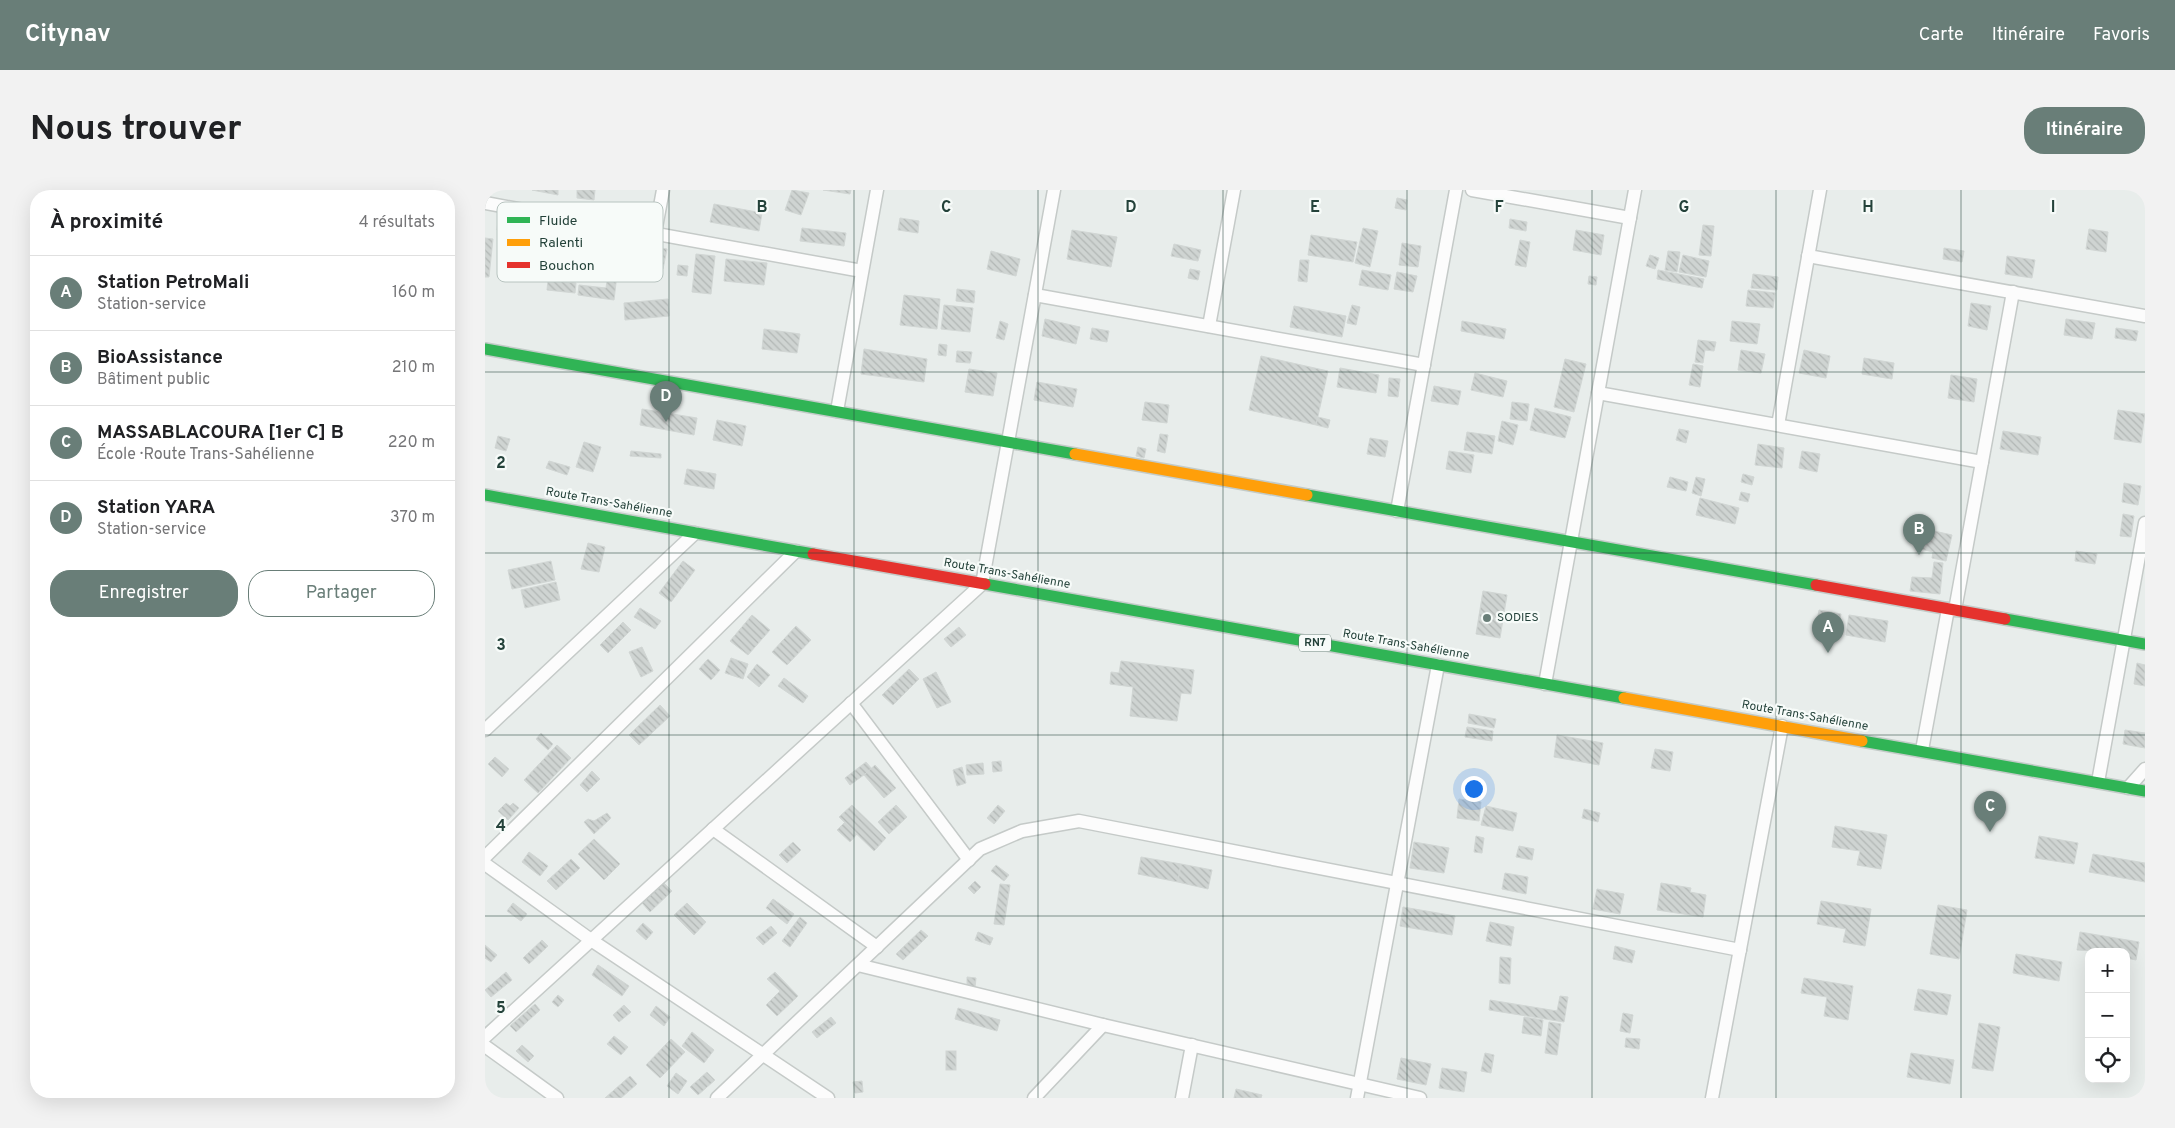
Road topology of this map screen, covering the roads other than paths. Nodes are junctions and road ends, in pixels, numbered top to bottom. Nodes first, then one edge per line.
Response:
1 (877, 190) edge
2 (1054, 190) edge
3 (1234, 190) edge
4 (1456, 190) edge
5 (1472, 190) edge
6 (1635, 190) edge
7 (1821, 190) edge
8 (1630, 218) junction
9 (663, 234) edge
10 (1808, 256) junction
11 (863, 271) junction
12 (2013, 292) junction
13 (1035, 295) junction
14 (2145, 316) edge
15 (1209, 326) junction
16 (485, 348) edge
17 (1424, 365) junction
18 (1598, 393) junction
19 (837, 411) junction
20 (1777, 425) junction
21 (1009, 442) junction
22 (1982, 462) junction
23 (485, 495) edge
24 (1397, 511) junction
25 (2145, 522) edge
26 (695, 533) junction
27 (1571, 542) junction
28 (796, 551) junction
29 (982, 584) junction
30 (1952, 609) junction
31 (2124, 640) junction
32 (2145, 644) edge
33 (1438, 665) junction
34 (1545, 684) junction
35 (851, 703) junction
36 (1782, 726) junction
37 (485, 730) edge
38 (1922, 750) junction
39 (2145, 769) edge
40 (2098, 782) junction
41 (2128, 788) junction
42 (2145, 791) edge
43 (713, 829) junction
44 (485, 857) edge
45 (969, 860) junction
46 (485, 864) edge
47 (1397, 883) junction
48 (591, 940) junction
49 (877, 947) junction
50 (1740, 950) junction
51 (857, 965) junction
52 (1103, 1025) junction
53 (485, 1037) edge
54 (1191, 1045) junction
55 (485, 1046) edge
56 (762, 1055) junction
57 (1359, 1084) junction
58 (557, 1098) edge
59 (717, 1098) edge
60 (828, 1098) edge
61 (1034, 1098) edge
62 (1182, 1098) edge
63 (1357, 1098) edge
64 (1420, 1098) edge
65 (1712, 1098) edge

1 - 11 street
2 - 13 street
3 - 15 street
4 - 17 street
5 - 8 street
6 - 8 street
7 - 10 street
8 - 18 street
9 - 11 street
10 - 12 street
10 - 20 street
11 - 19 street
12 - 14 street
12 - 22 street
13 - 15 street
13 - 21 street
15 - 17 street
16 - 19 main road
17 - 24 street
18 - 20 street
18 - 27 street
19 - 21 main road
20 - 22 street
21 - 24 main road
21 - 29 street
22 - 30 street
23 - 26 main road, Route Trans-Sahélienne / RN7
24 - 27 main road
25 - 31 street
26 - 28 main road, Route Trans-Sahélienne / RN7
26 - 37 street
27 - 30 main road
27 - 34 street
28 - 29 main road, Route Trans-Sahélienne / RN7
28 - 44 street
29 - 33 main road, Route Trans-Sahélienne / RN7
29 - 35 street
30 - 31 main road
30 - 38 street
31 - 32 main road
31 - 40 street
33 - 34 main road, Route Trans-Sahélienne / RN7
33 - 47 street
34 - 36 main road, Route Trans-Sahélienne / RN7
35 - 43 street
35 - 45 street
36 - 38 main road, Route Trans-Sahélienne / RN7
36 - 50 street
38 - 40 main road, Route Trans-Sahélienne / RN7
39 - 41 street
40 - 41 main road, Route Trans-Sahélienne / RN7
41 - 42 main road, Route Trans-Sahélienne / RN7
43 - 48 street
43 - 49 street
45 - 47 street
45 - 49 street
46 - 48 street
47 - 50 street
47 - 57 street
48 - 53 street
48 - 56 street
49 - 51 street
50 - 65 street
51 - 52 street
51 - 56 street
52 - 54 street
52 - 61 street
54 - 57 street
54 - 62 street
55 - 58 street
56 - 59 street
56 - 60 street
57 - 63 street
57 - 64 street

